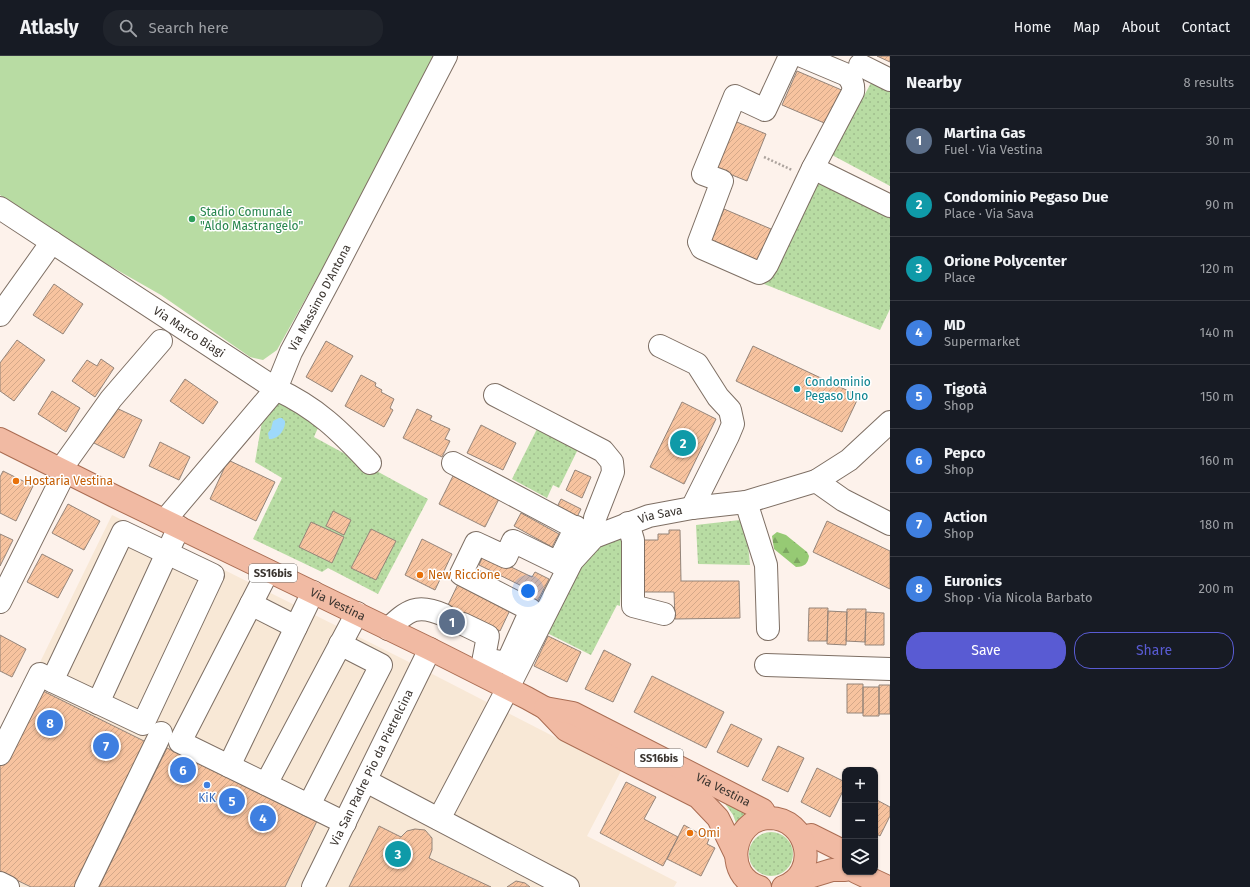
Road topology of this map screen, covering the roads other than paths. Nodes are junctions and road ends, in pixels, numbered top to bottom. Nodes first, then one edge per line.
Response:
1 (446, 56) edge
2 (790, 56) edge
3 (802, 56) edge
4 (860, 65) dead end
5 (890, 80) edge
6 (811, 173) junction
7 (890, 206) edge
8 (0, 208) edge
9 (52, 242) junction
10 (0, 316) edge
11 (152, 344) dead end
12 (660, 346) dead end
13 (276, 389) junction
14 (496, 395) dead end
15 (890, 422) edge
16 (0, 439) edge
17 (370, 463) dead end
18 (453, 463) dead end
19 (59, 468) junction
20 (816, 481) junction
21 (746, 502) junction
22 (135, 506) junction
23 (692, 508) junction
24 (628, 523) junction
25 (172, 524) junction
26 (890, 524) edge
27 (123, 532) junction
28 (585, 532) junction
29 (224, 549) junction
30 (167, 554) junction
31 (268, 571) junction
32 (213, 575) junction
33 (313, 592) junction
34 (0, 602) edge
35 (251, 604) junction
36 (357, 614) junction
37 (664, 614) dead end
38 (444, 615) dead end
39 (463, 624) dead end
40 (296, 627) junction
41 (388, 629) junction
42 (768, 629) dead end
43 (340, 644) junction
44 (430, 649) junction
45 (766, 665) dead end
46 (482, 667) junction
47 (890, 669) edge
48 (52, 681) junction
49 (508, 688) junction
50 (98, 703) junction
51 (545, 708) junction
52 (152, 729) junction
53 (180, 742) junction
54 (0, 754) edge
55 (229, 766) junction
56 (366, 781) junction
57 (266, 784) junction
58 (309, 805) junction
59 (768, 818) junction
60 (438, 819) junction
61 (345, 823) junction
62 (802, 838) junction
63 (842, 850) edge
64 (878, 869) edge
65 (842, 870) edge
66 (739, 872) edge
67 (862, 875) edge
68 (890, 875) edge
69 (0, 883) edge
70 (788, 884) edge
71 (8, 887) edge
72 (86, 887) edge
73 (313, 887) edge
74 (568, 887) edge
75 (760, 887) edge
76 (888, 887) edge

1 - 13 street, Via Massimo D'Antona
2 - 6 street
3 - 6 street
4 - 5 street
6 - 7 street
8 - 9 street, Via Marco Biagi
9 - 10 street
9 - 13 street, Via Marco Biagi
11 - 19 street
12 - 23 street
13 - 17 street, Via Marco Biagi
13 - 25 street, Via Massimo D'Antona
14 - 28 street
15 - 20 street, Via Sava
16 - 19 main road, Via Vestina / SS16bis
18 - 28 street
19 - 22 main road, Via Vestina / SS16bis
19 - 34 street
20 - 21 street, Via Sava
20 - 26 street
21 - 23 street, Via Sava
21 - 42 street
22 - 25 main road, Via Vestina / SS16bis
22 - 27 street
23 - 24 street, Via Sava
24 - 28 street, Via Sava
24 - 37 street
25 - 29 main road, Via Vestina / SS16bis
25 - 30 street, Via Massimo D'Antona
27 - 30 street
27 - 48 street
28 - 46 street
28 - 49 street, Via Sava
29 - 31 main road, Via Vestina / SS16bis
29 - 32 street
30 - 32 street
30 - 50 street, Via Massimo D'Antona
31 - 33 main road, Via Vestina / SS16bis
31 - 35 street
32 - 52 street
33 - 36 main road, Via Vestina / SS16bis
33 - 40 street
35 - 40 street
35 - 53 street
36 - 41 main road, Via Vestina / SS16bis
36 - 43 street
38 - 41 street
39 - 46 street
40 - 55 street
41 - 44 main road, Via Vestina / SS16bis
43 - 57 street
43 - 58 street
44 - 46 main road, Via Vestina / SS16bis
44 - 56 street, Via San Padre Pio da Pietrelcina
45 - 47 street
46 - 49 main road, Via Vestina / SS16bis
48 - 50 street
48 - 54 street
49 - 51 main road, Via Vestina / SS16bis
49 - 60 street, Via Sava
50 - 52 street
51 - 59 main road, Via Vestina / SS16bis
51 - 66 main road, Via Vestina / SS16bis
52 - 53 street
52 - 72 street
53 - 55 street
55 - 57 street
56 - 60 street
56 - 61 street, Via San Padre Pio da Pietrelcina
57 - 58 street
58 - 61 street
59 - 62 main road
59 - 66 main road
60 - 74 street
61 - 73 street, Via San Padre Pio da Pietrelcina
62 - 63 main road
62 - 70 main road
64 - 68 main road
65 - 70 main road
66 - 75 main road, SS16bis
67 - 76 main road
69 - 71 street

